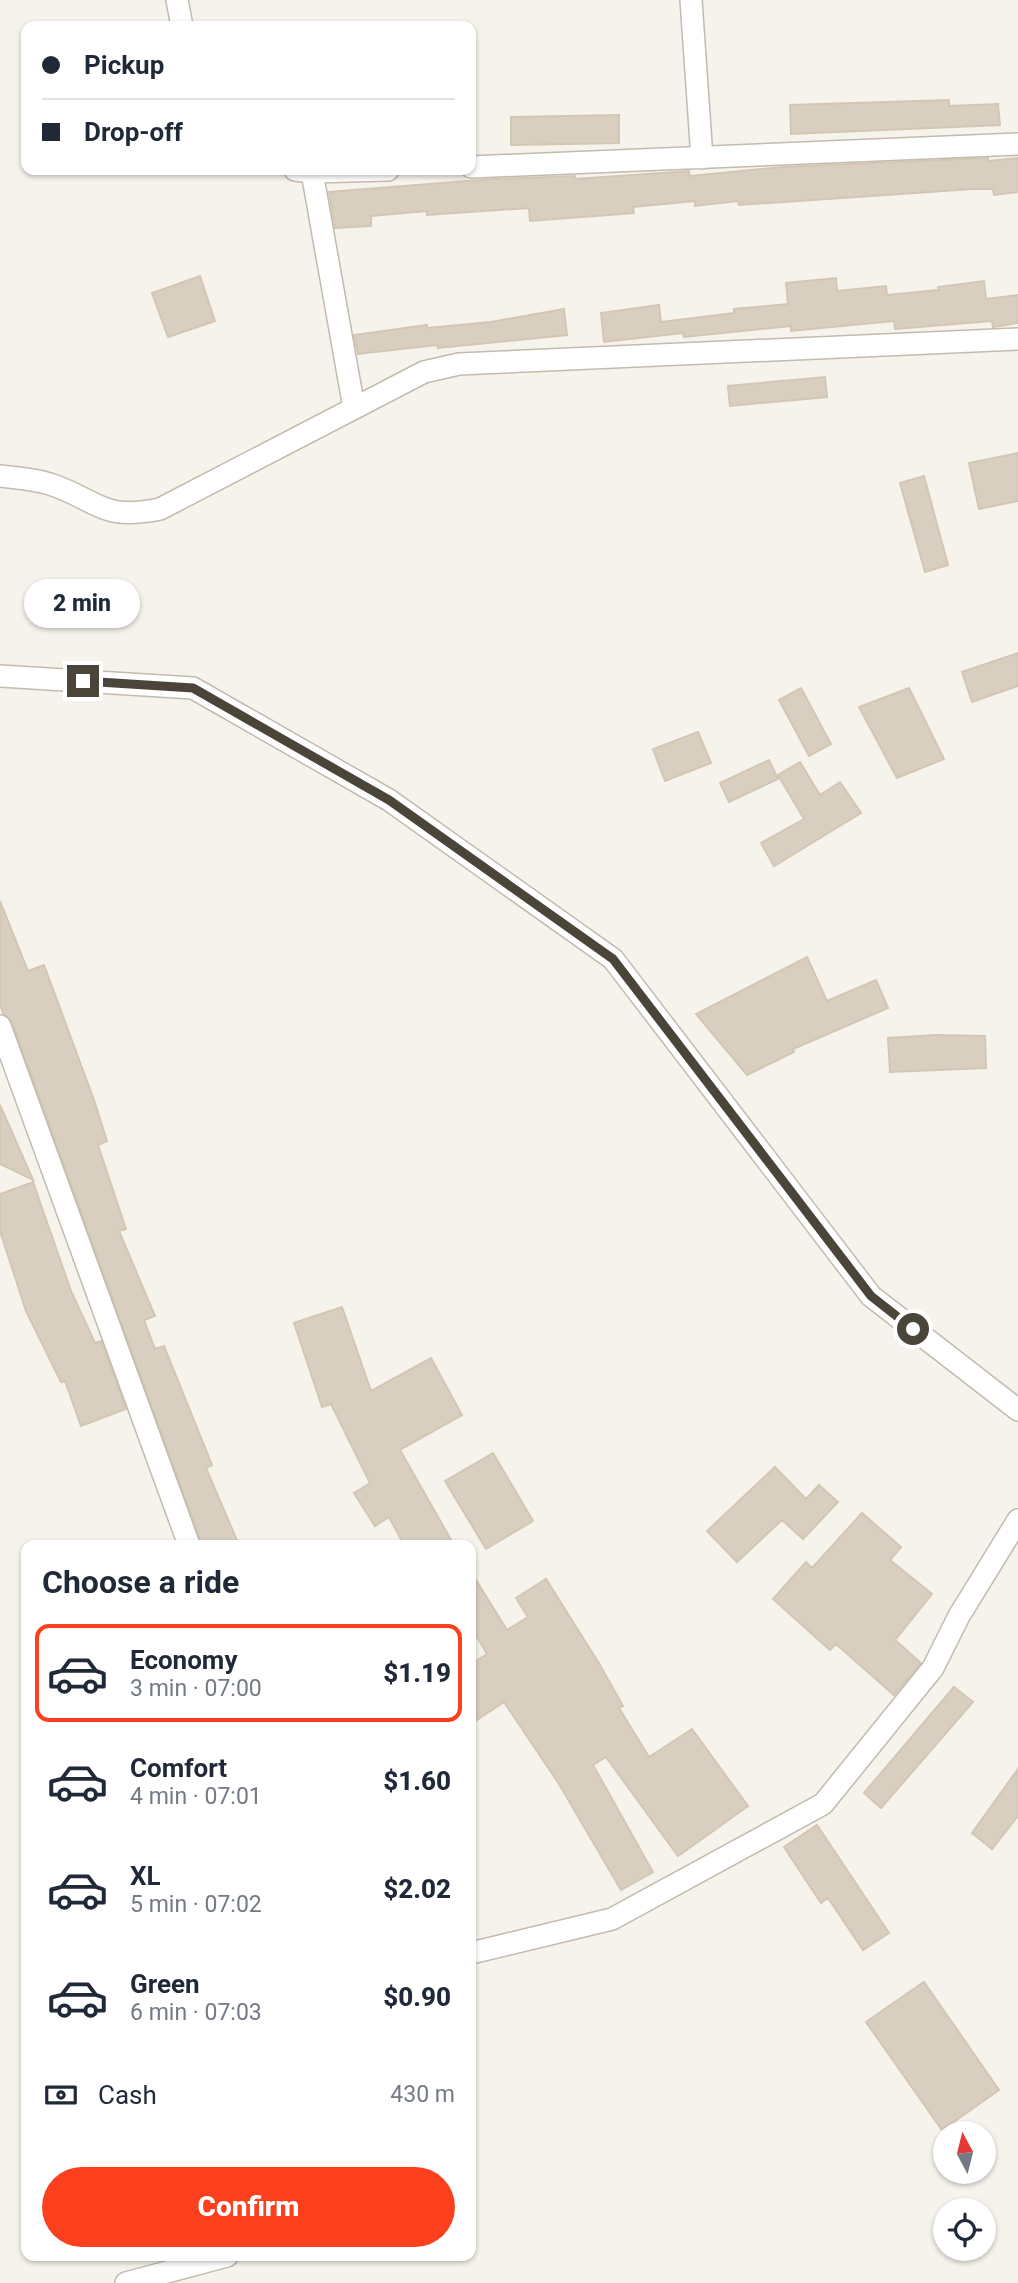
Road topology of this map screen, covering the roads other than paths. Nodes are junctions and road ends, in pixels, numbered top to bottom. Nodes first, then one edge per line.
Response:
1 (177, 0) edge
2 (691, 0) edge
3 (181, 21) edge
4 (1018, 144) edge
5 (702, 159) junction
6 (476, 167) edge
7 (304, 175) edge
8 (1018, 339) edge
9 (354, 408) junction
10 (0, 477) edge
11 (0, 676) edge
12 (0, 1026) edge
13 (1018, 1410) edge
14 (1018, 1520) edge
15 (188, 1540) edge
16 (476, 1952) edge
17 (207, 2261) edge
18 (126, 2283) edge

1 - 3 street
2 - 5 street
4 - 5 street
5 - 6 street
7 - 9 street
8 - 9 street
9 - 10 street
11 - 13 street
12 - 15 street
14 - 16 street
17 - 18 street

